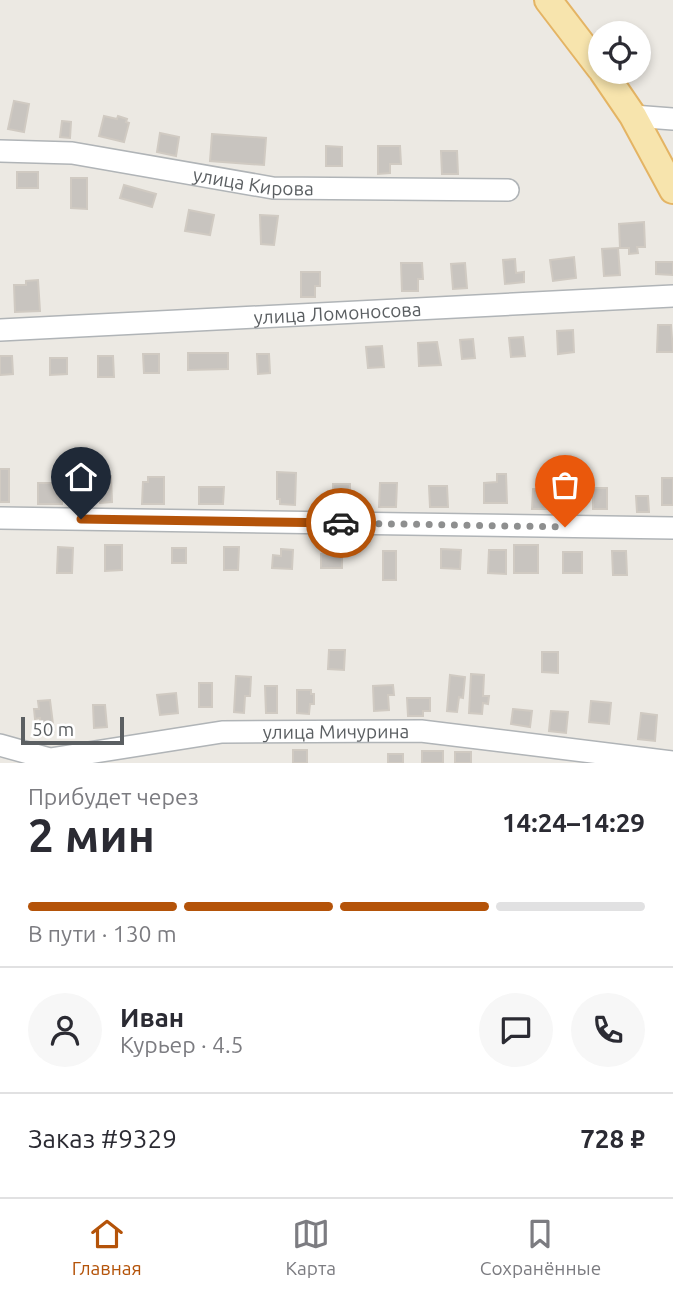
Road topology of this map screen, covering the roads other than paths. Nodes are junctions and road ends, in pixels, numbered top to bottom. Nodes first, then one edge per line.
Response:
1 (548, 0) edge
2 (588, 52) edge
3 (611, 84) edge
4 (633, 116) junction
5 (673, 119) edge
6 (0, 151) edge
7 (508, 190) dead end
8 (673, 190) edge
9 (673, 296) edge
10 (0, 330) edge
11 (0, 518) edge
12 (673, 528) edge
13 (0, 746) edge
14 (50, 761) edge
15 (673, 762) edge

1 - 2 main road
3 - 4 main road
4 - 5 street
4 - 8 main road
6 - 7 street, улица Кирова
9 - 10 street, улица Ломоносова
11 - 12 street
13 - 14 street, улица Мичурина
14 - 15 street, улица Мичурина

